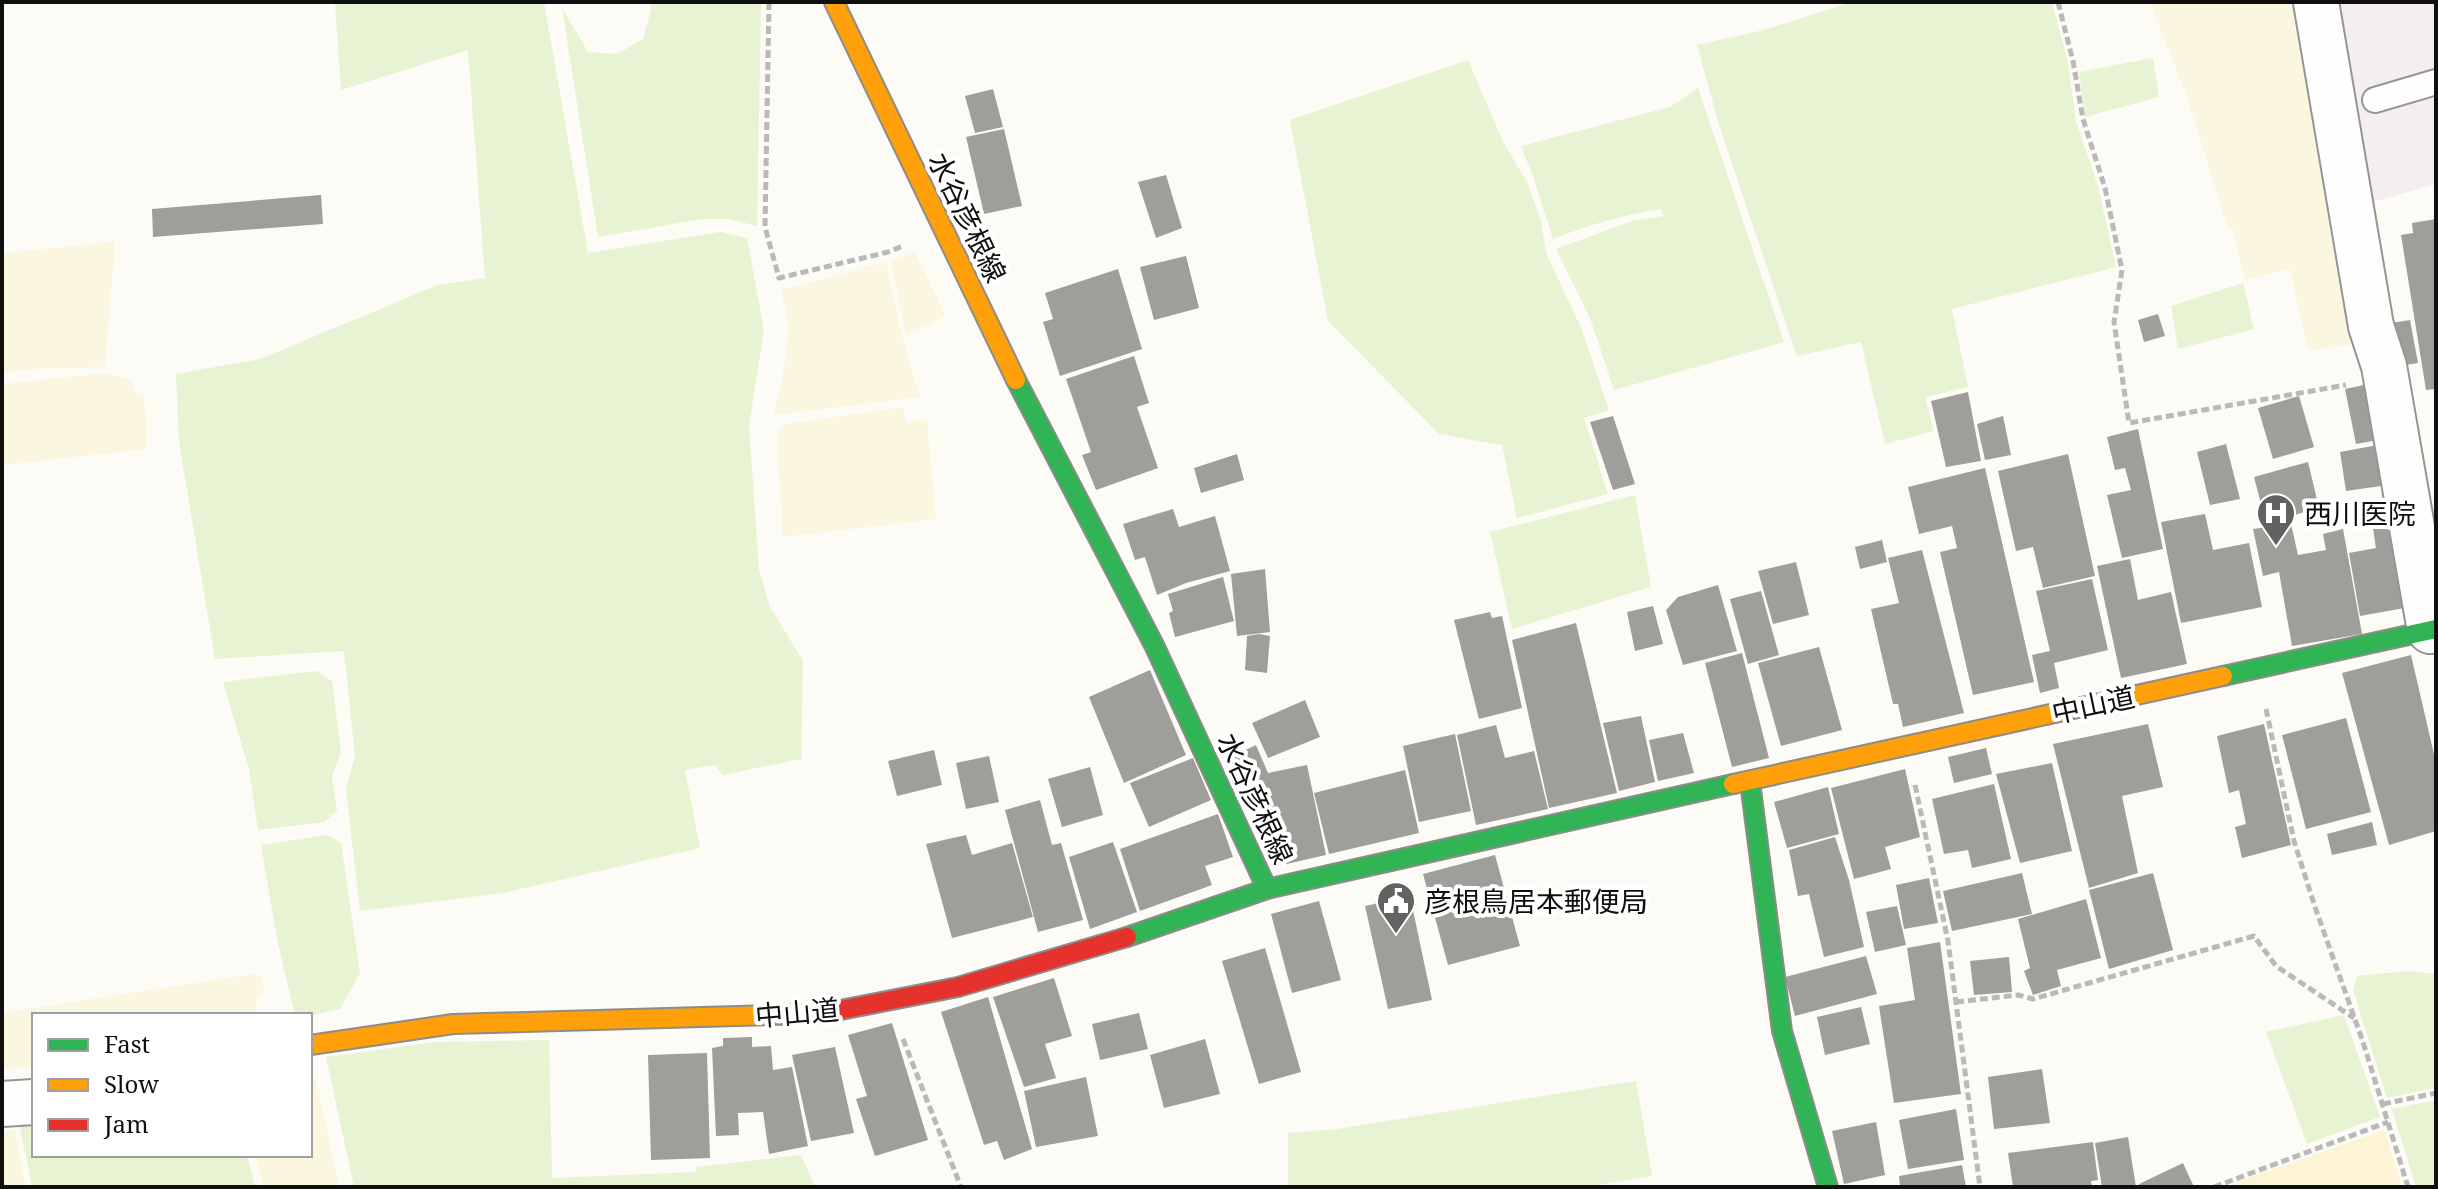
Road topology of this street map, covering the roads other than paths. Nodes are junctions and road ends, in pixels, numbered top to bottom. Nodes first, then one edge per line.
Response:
1 (834, 2) edge
2 (2316, 2) edge
3 (2436, 82) edge
4 (2375, 100) dead end
5 (2433, 630) edge
6 (1750, 782) junction
7 (1267, 889) junction
8 (312, 1045) edge
9 (32, 1102) edge
10 (2, 1104) edge
11 (1828, 1187) edge

1 - 7 main road, 水谷彦根線
2 - 5 street
3 - 4 lane
5 - 6 main road, 中山道
6 - 7 main road, 水谷彦根線
6 - 11 main road
7 - 8 main road, 中山道
9 - 10 street

